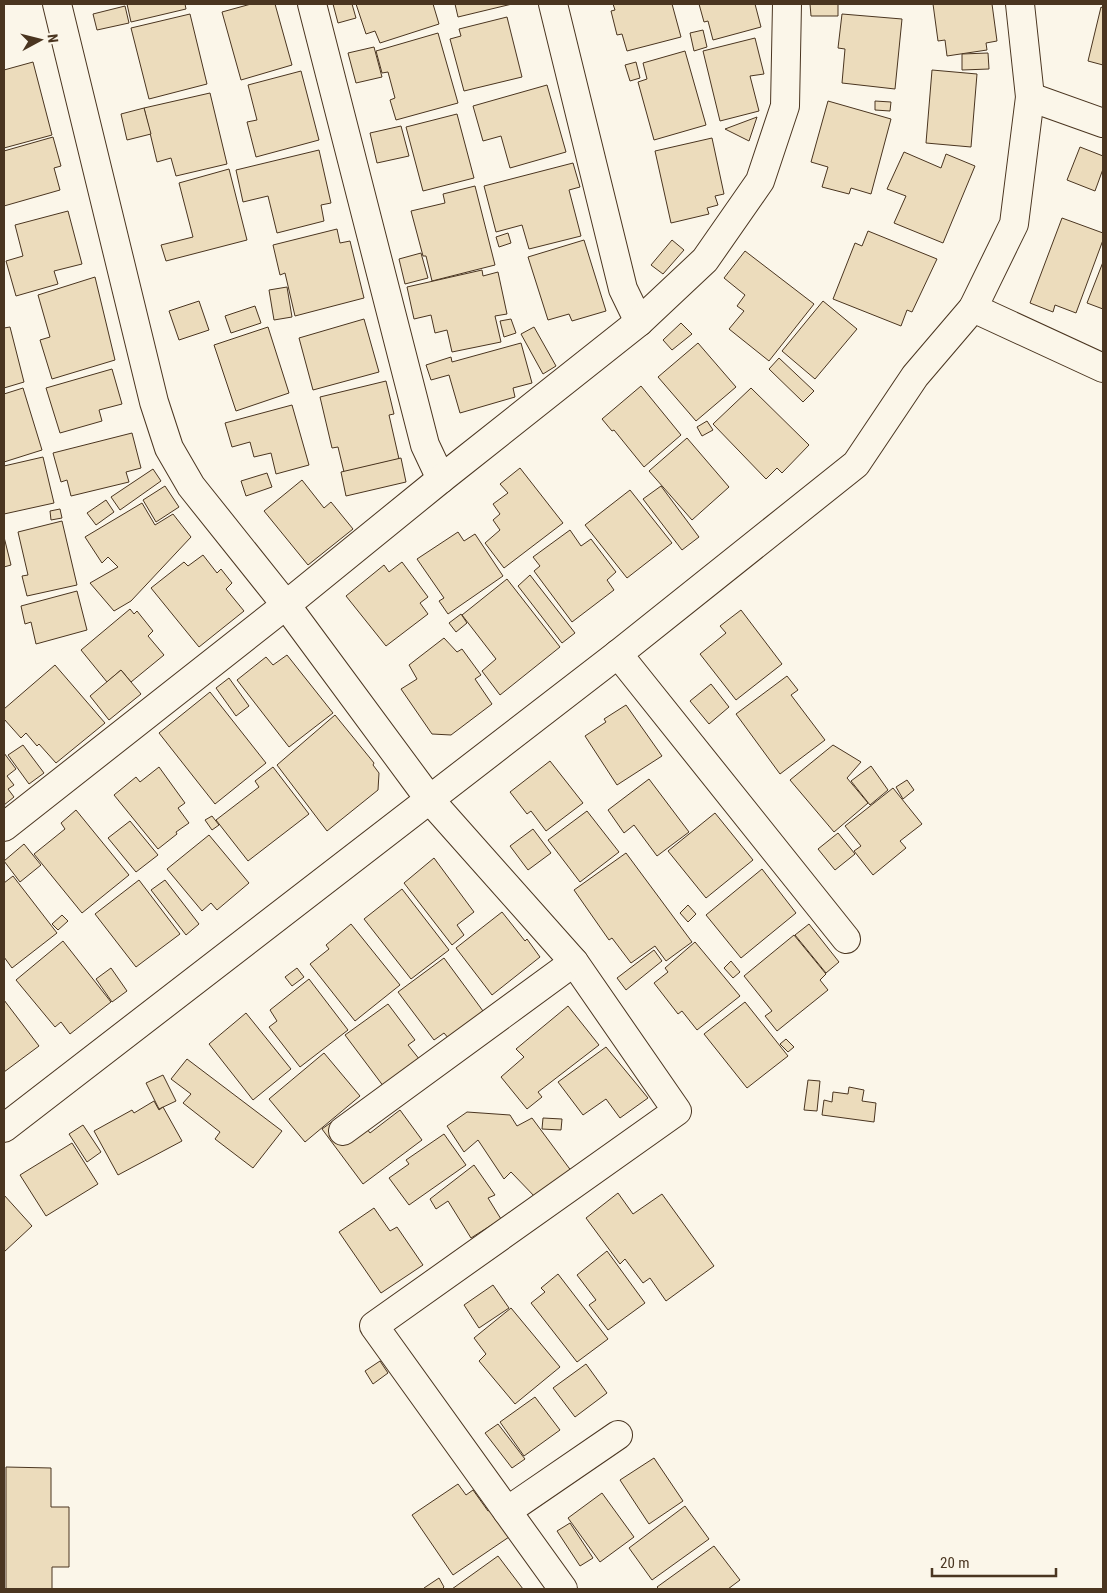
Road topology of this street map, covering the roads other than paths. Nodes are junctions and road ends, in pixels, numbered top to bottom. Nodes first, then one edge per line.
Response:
1 (57, 4) edge
2 (312, 4) edge
3 (552, 4) edge
4 (786, 4) edge
5 (1020, 4) edge
6 (1030, 96) junction
7 (1103, 123) edge
8 (973, 308) junction
9 (639, 322) junction
10 (1103, 368) edge
11 (441, 479) junction
12 (286, 605) junction
13 (618, 654) junction
14 (430, 800) junction
15 (4, 826) edge
16 (846, 939) dead end
17 (574, 962) junction
18 (4, 1128) edge
19 (343, 1131) dead end
20 (618, 1435) dead end
21 (507, 1511) junction
22 (563, 1589) edge

1 - 12 street
2 - 11 street
3 - 9 street
4 - 9 street
5 - 6 street
6 - 7 street
6 - 8 street
8 - 10 street
8 - 13 street
9 - 11 street
11 - 12 street
12 - 14 street
12 - 15 street
13 - 14 street
13 - 16 street
14 - 17 street
14 - 18 street
17 - 19 street
17 - 21 street
20 - 21 street
21 - 22 street

